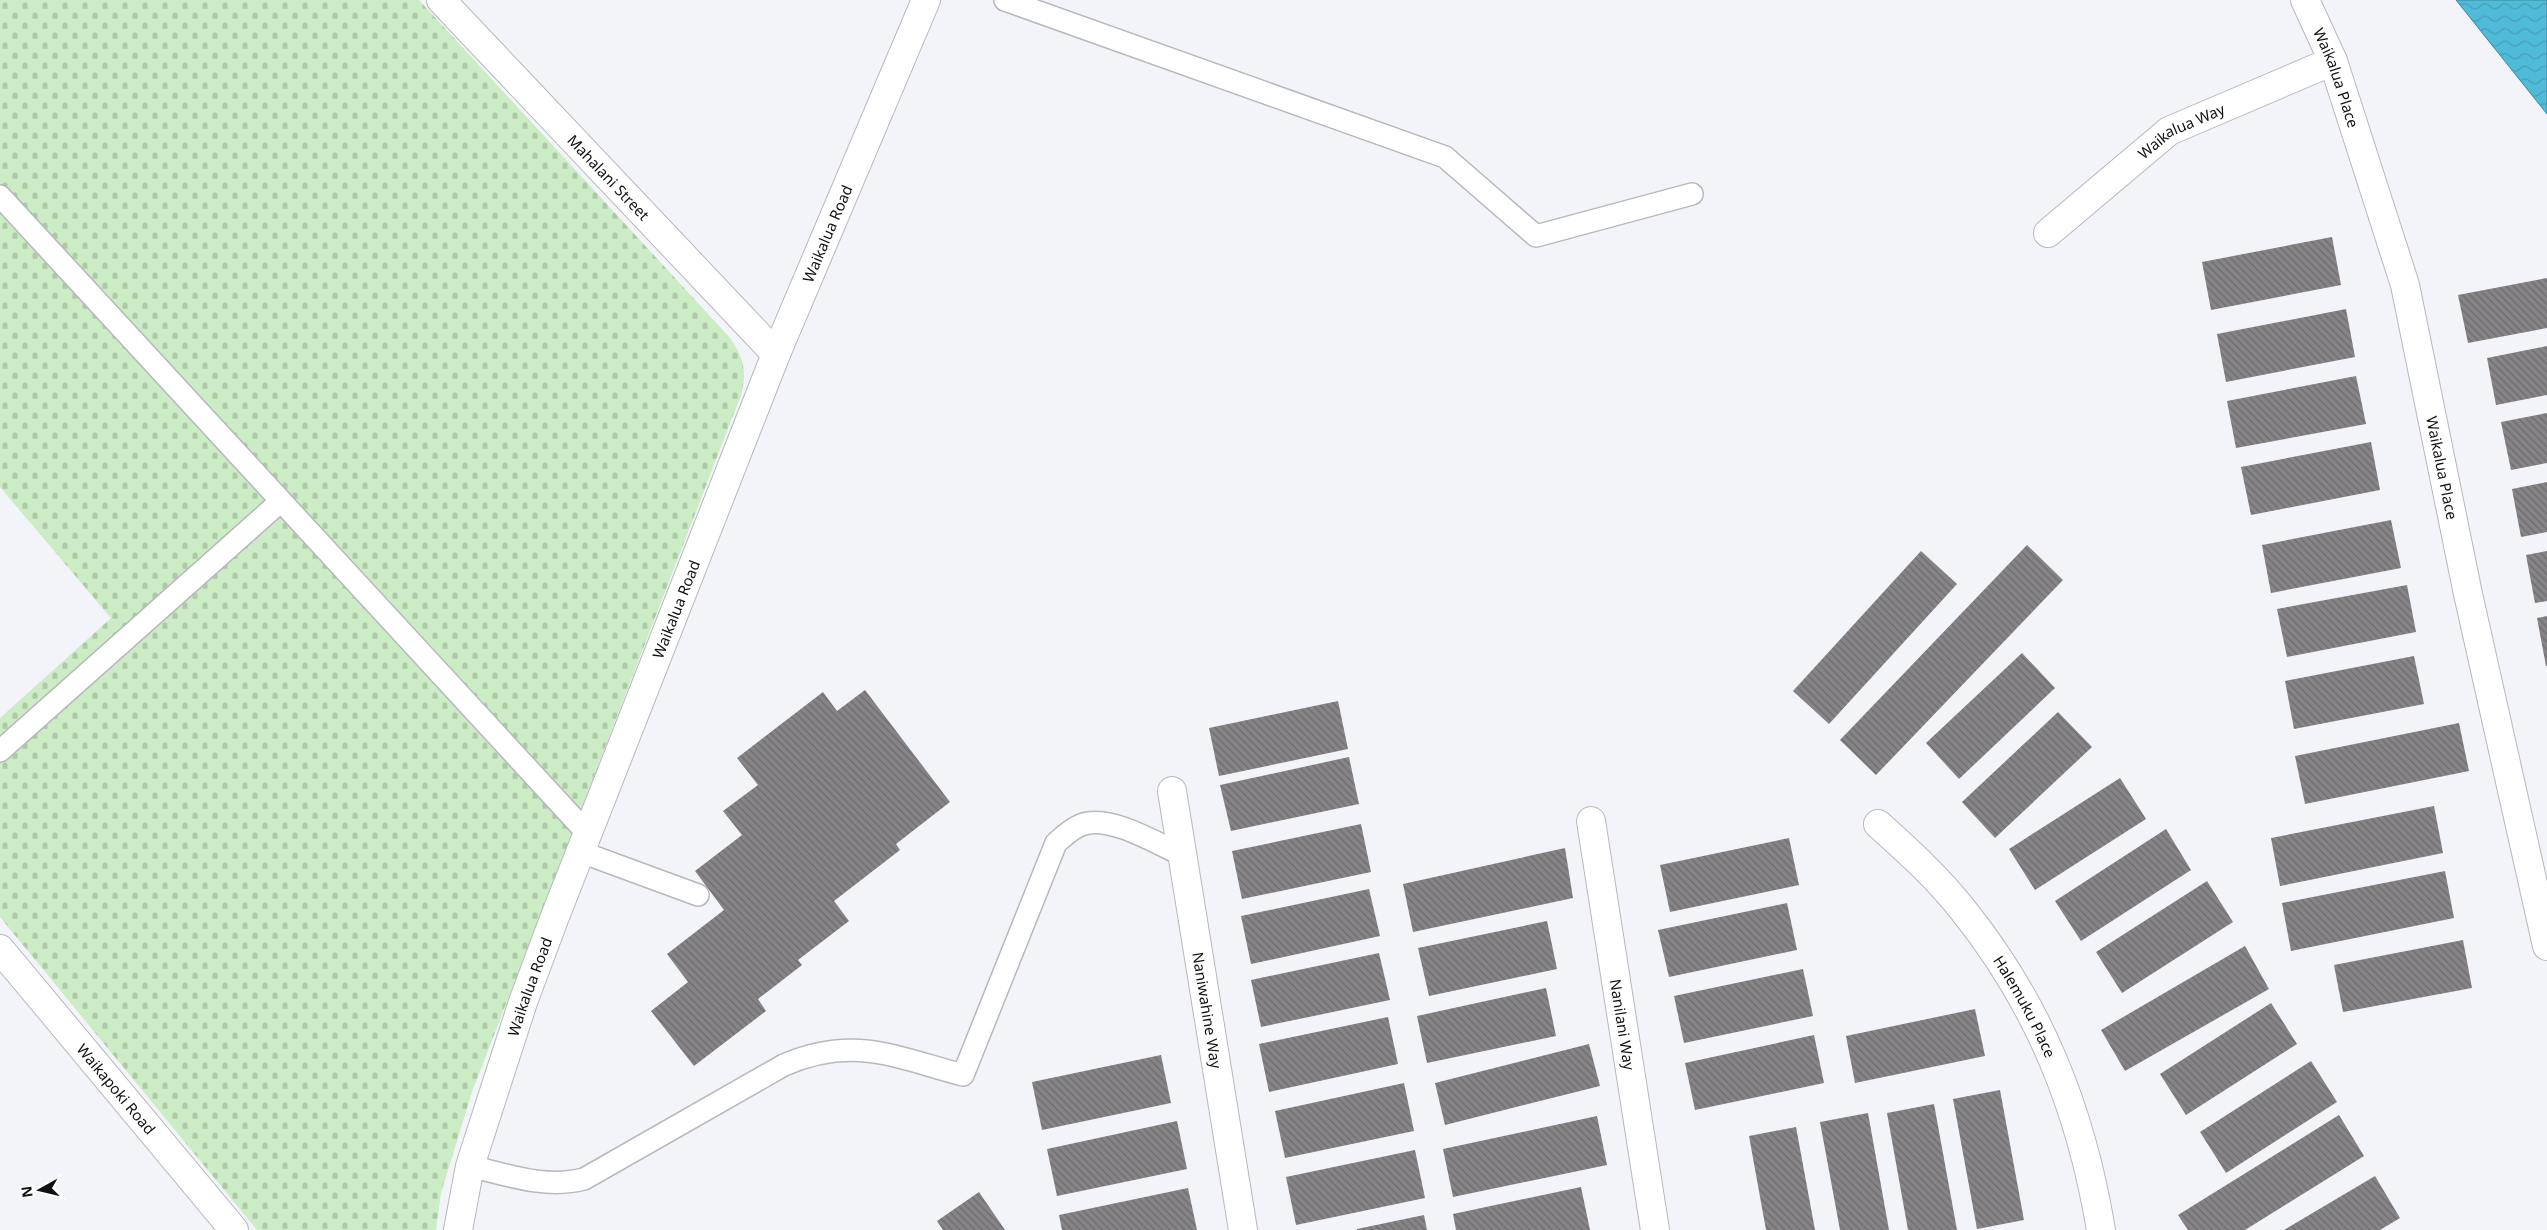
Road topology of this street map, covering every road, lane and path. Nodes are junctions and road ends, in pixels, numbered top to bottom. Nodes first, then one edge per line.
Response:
1 (441, 0) edge
2 (926, 0) edge
3 (1005, 0) edge
4 (2305, 0) edge
5 (2333, 61) junction
6 (1692, 194) dead end
7 (0, 196) edge
8 (2048, 233) dead end
9 (776, 354) junction
10 (281, 501) junction
11 (0, 751) edge
12 (1172, 791) dead end
13 (1591, 821) dead end
14 (1878, 824) dead end
15 (585, 843) junction
16 (1182, 855) junction
17 (698, 895) dead end
18 (2547, 946) edge
19 (0, 948) edge
20 (470, 1166) junction
21 (234, 1230) edge
22 (458, 1230) edge
23 (1243, 1230) edge
24 (1655, 1230) edge
25 (2101, 1230) edge

1 - 9 street, Mahalani Street
2 - 9 street, Waikalua Road
3 - 6 lane
4 - 5 street, Waikalua Place
5 - 8 street, Waikalua Way
5 - 18 street, Waikalua Place
7 - 10 lane
9 - 15 street, Waikalua Road
10 - 11 lane
10 - 15 lane
12 - 16 street, Naniwahine Way
13 - 24 street, Nanilani Way
14 - 25 street, Halemuku Place
15 - 17 lane
15 - 20 street, Waikalua Road
16 - 20 lane
16 - 23 street, Naniwahine Way
19 - 21 street, Waikapoki Road
20 - 22 street, Waikalua Road

